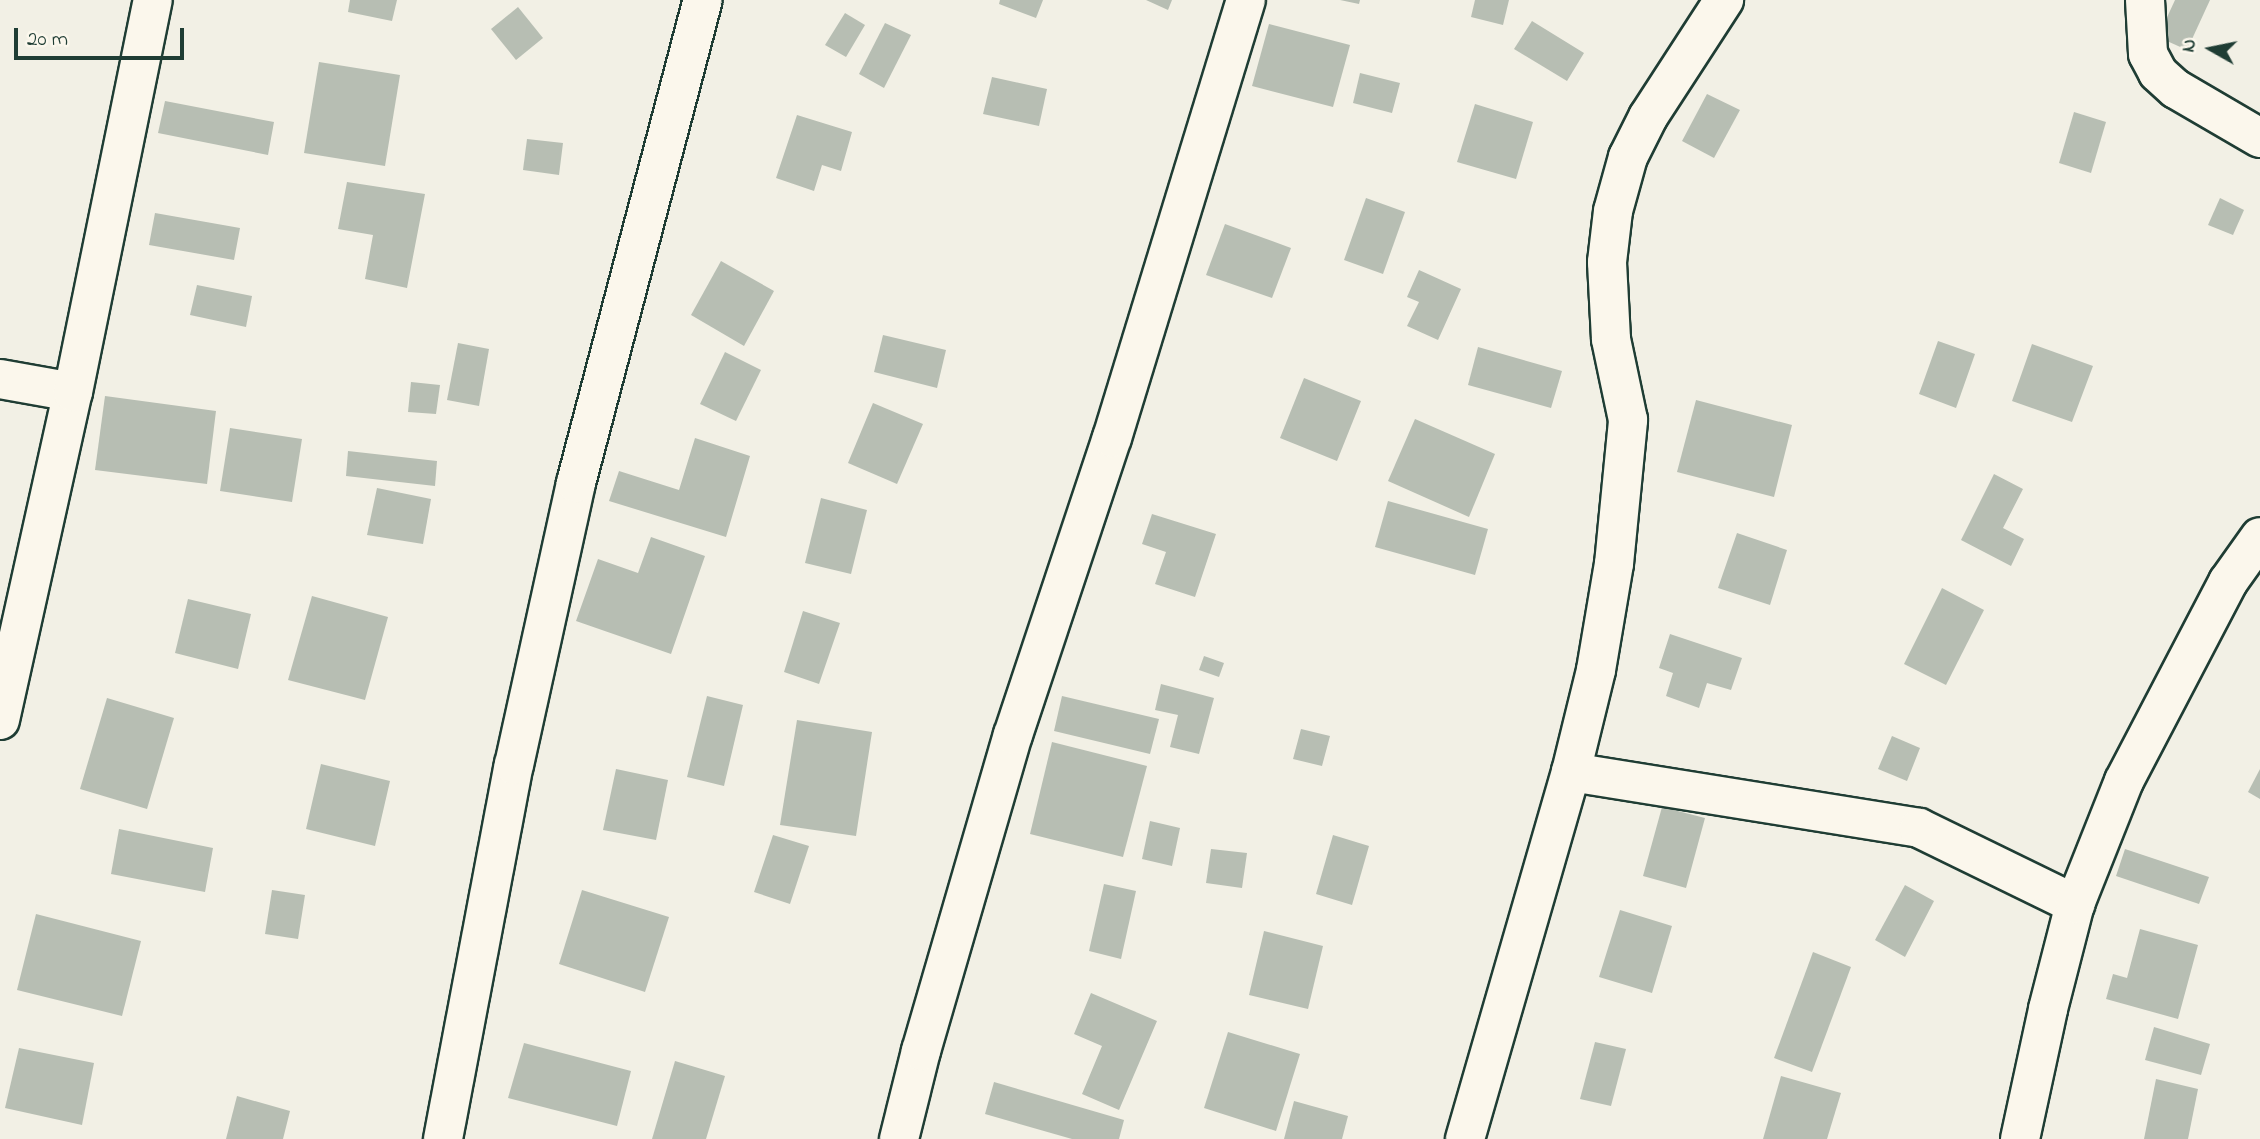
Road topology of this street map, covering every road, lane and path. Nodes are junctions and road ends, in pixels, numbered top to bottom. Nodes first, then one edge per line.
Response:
1 (153, 0) edge
2 (703, 0) edge
3 (1246, 0) edge
4 (1724, 0) edge
5 (2145, 0) edge
6 (2260, 138) edge
7 (0, 379) edge
8 (73, 392) junction
9 (2260, 537) edge
10 (0, 720) edge
11 (1571, 772) junction
12 (2075, 904) junction
13 (443, 1139) edge
14 (899, 1139) edge
15 (1465, 1139) edge
16 (2020, 1139) edge

1 - 8 street
2 - 13 street
3 - 14 street
4 - 11 street
5 - 6 street
7 - 8 street
8 - 10 street
9 - 12 street
11 - 12 street
11 - 15 street
12 - 16 street

